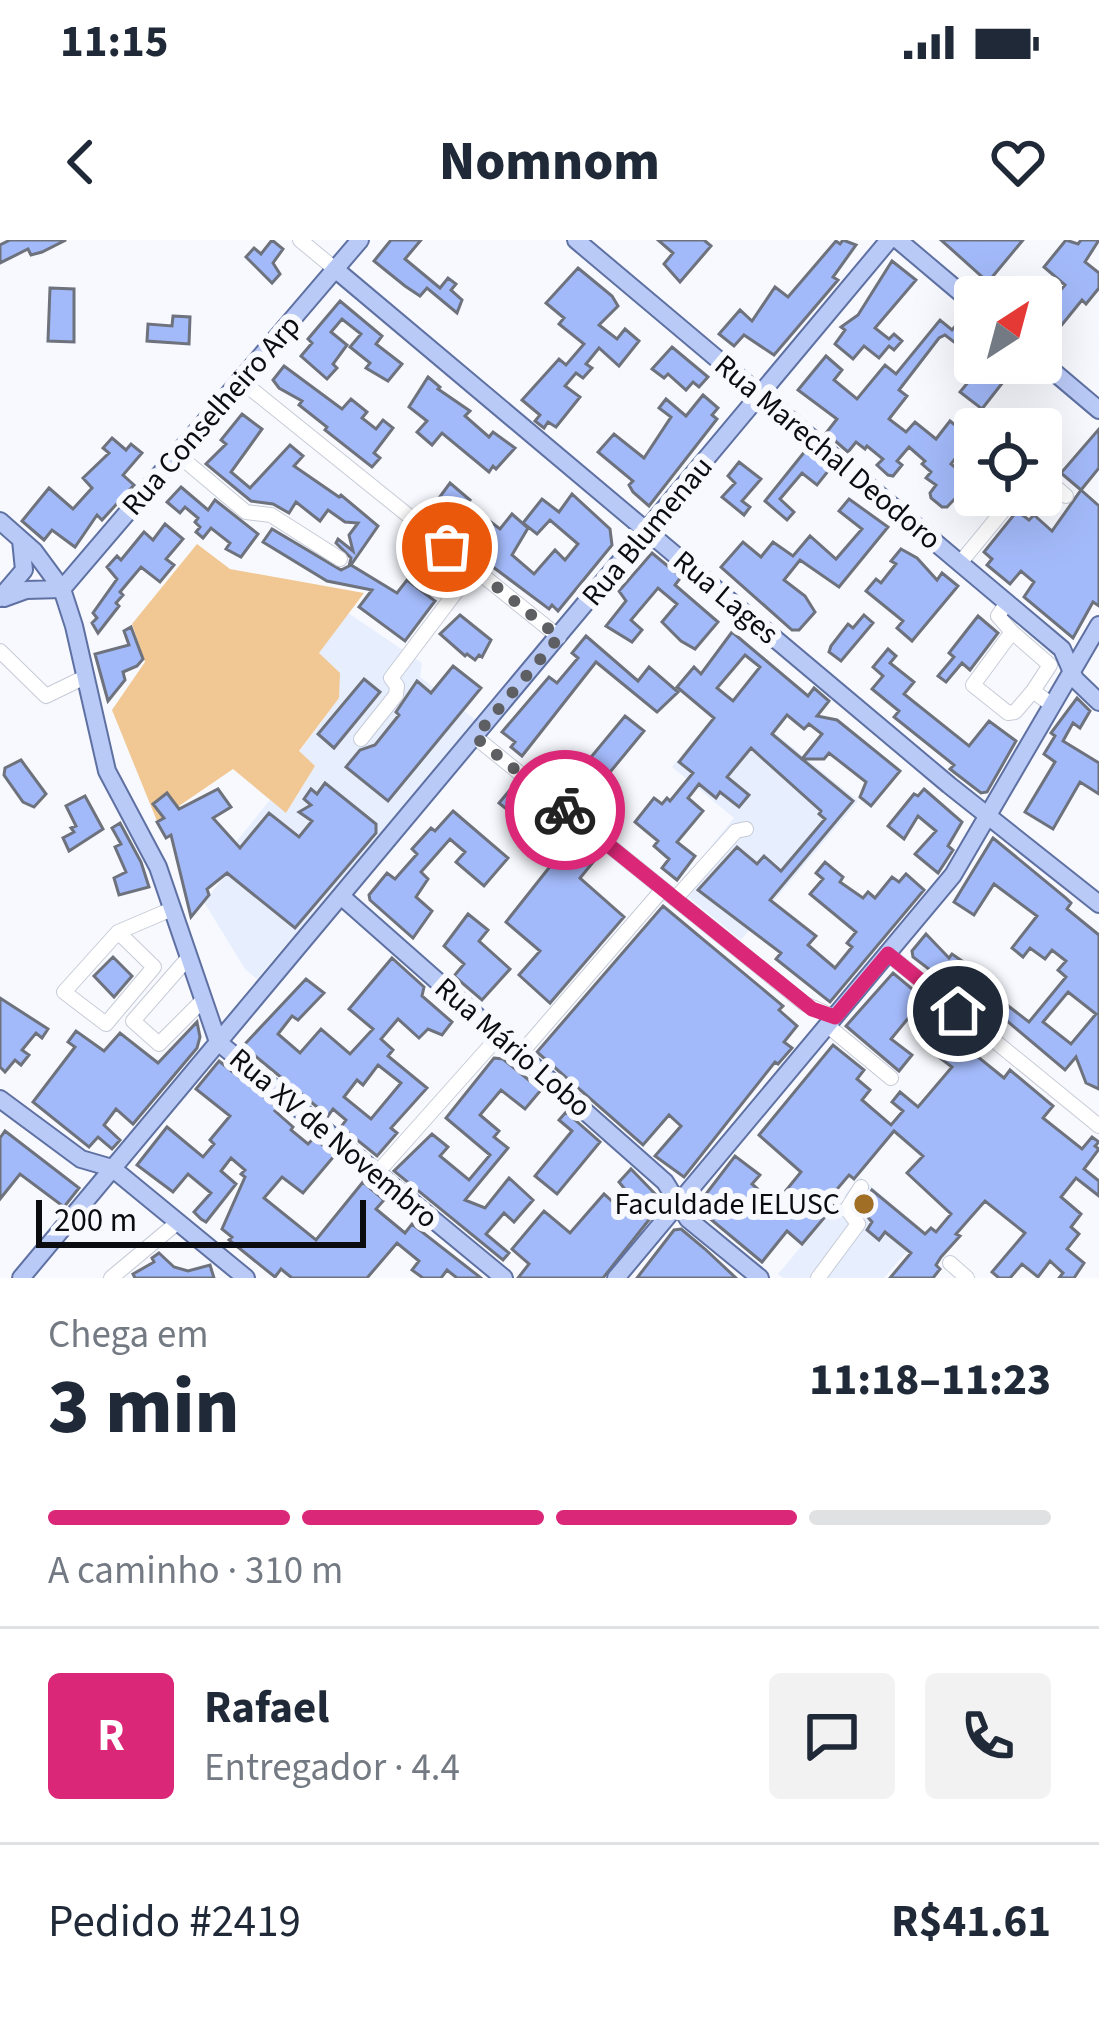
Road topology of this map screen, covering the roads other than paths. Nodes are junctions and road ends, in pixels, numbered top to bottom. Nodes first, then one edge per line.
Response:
1 (300, 240) edge
2 (360, 240) edge
3 (576, 240) edge
4 (894, 240) edge
5 (335, 269) junction
6 (954, 288) edge
7 (1062, 379) edge
8 (240, 380) junction
9 (760, 395) junction
10 (1099, 410) edge
11 (177, 454) junction
12 (1062, 493) edge
13 (1066, 496) dead end
14 (999, 516) edge
15 (0, 521) edge
16 (647, 531) junction
17 (21, 539) junction
18 (340, 559) dead end
19 (960, 563) junction
20 (474, 568) junction
21 (62, 589) junction
22 (0, 599) edge
23 (1007, 602) junction
24 (1099, 625) edge
25 (1012, 632) junction
26 (559, 637) junction
27 (0, 651) edge
28 (1073, 670) junction
29 (85, 677) junction
30 (1034, 691) junction
31 (1099, 702) edge
32 (1052, 705) junction
33 (475, 737) junction
34 (361, 739) dead end
35 (988, 815) junction
36 (746, 830) dead end
37 (669, 894) junction
38 (341, 896) junction
39 (1099, 904) edge
40 (172, 908) junction
41 (118, 932) junction
42 (888, 954) junction
43 (188, 958) junction
44 (203, 1000) junction
45 (831, 1022) junction
46 (499, 1036) junction
47 (218, 1042) junction
48 (528, 1045) dead end
49 (891, 1078) dead end
50 (0, 1099) edge
51 (1099, 1126) edge
52 (81, 1160) junction
53 (112, 1168) junction
54 (377, 1173) junction
55 (861, 1187) dead end
56 (96, 1188) junction
57 (679, 1203) junction
58 (178, 1222) junction
59 (950, 1263) dead end
60 (22, 1278) edge
61 (111, 1278) edge
62 (246, 1278) edge
63 (504, 1278) edge
64 (616, 1278) edge
65 (760, 1278) edge
66 (818, 1278) edge
67 (968, 1278) edge

1 - 5 street, Rua Lages
2 - 5 main road, Rua Conselheiro Arp
3 - 9 main road, Rua Marechal Deodoro
4 - 6 main road
4 - 9 main road, Rua Blumenau
5 - 8 main road, Rua Conselheiro Arp
5 - 16 main road, Rua Lages
7 - 10 main road
8 - 11 main road, Rua Conselheiro Arp
8 - 20 street
9 - 16 main road, Rua Blumenau
9 - 19 main road, Rua Marechal Deodoro
11 - 18 street
11 - 21 main road, Rua Conselheiro Arp
12 - 13 street
14 - 19 street
15 - 17 main road, Rua XV de Novembro
16 - 26 main road, Rua Blumenau
16 - 35 main road, Rua Lages
17 - 21 main road, Rua XV de Novembro
17 - 22 main road
19 - 23 main road, Rua Marechal Deodoro
20 - 26 street
20 - 34 street
21 - 22 main road
21 - 29 main road, Rua XV de Novembro
23 - 25 street
23 - 28 main road, Rua Marechal Deodoro
24 - 28 main road
25 - 30 street
25 - 30 street
26 - 33 main road, Rua Blumenau
27 - 29 street
28 - 31 main road, Rua Marechal Deodoro
28 - 32 main road
29 - 40 main road, Rua XV de Novembro
30 - 32 street
32 - 35 main road
33 - 37 street
33 - 38 main road, Rua Blumenau
35 - 39 main road, Rua Lages
35 - 42 main road
36 - 37 street
37 - 45 street
37 - 48 street
38 - 46 main road, Rua Mário Lobo
38 - 47 main road, Rua Blumenau
40 - 41 street
40 - 43 main road, Rua XV de Novembro
41 - 41 street
42 - 45 main road
42 - 51 street
43 - 44 main road, Rua XV de Novembro
43 - 44 street
44 - 47 main road, Rua XV de Novembro
45 - 49 street
45 - 57 main road
46 - 54 street
46 - 57 main road, Rua Mário Lobo
47 - 53 main road, Rua Blumenau
47 - 54 main road, Rua XV de Novembro
50 - 52 main road
52 - 53 main road
52 - 56 main road
53 - 56 main road, Rua Blumenau
53 - 58 main road
54 - 63 main road, Rua XV de Novembro
55 - 66 street
56 - 60 main road, Rua Blumenau
57 - 64 main road
57 - 65 main road, Rua Mário Lobo
58 - 61 street
58 - 62 main road
59 - 67 street

